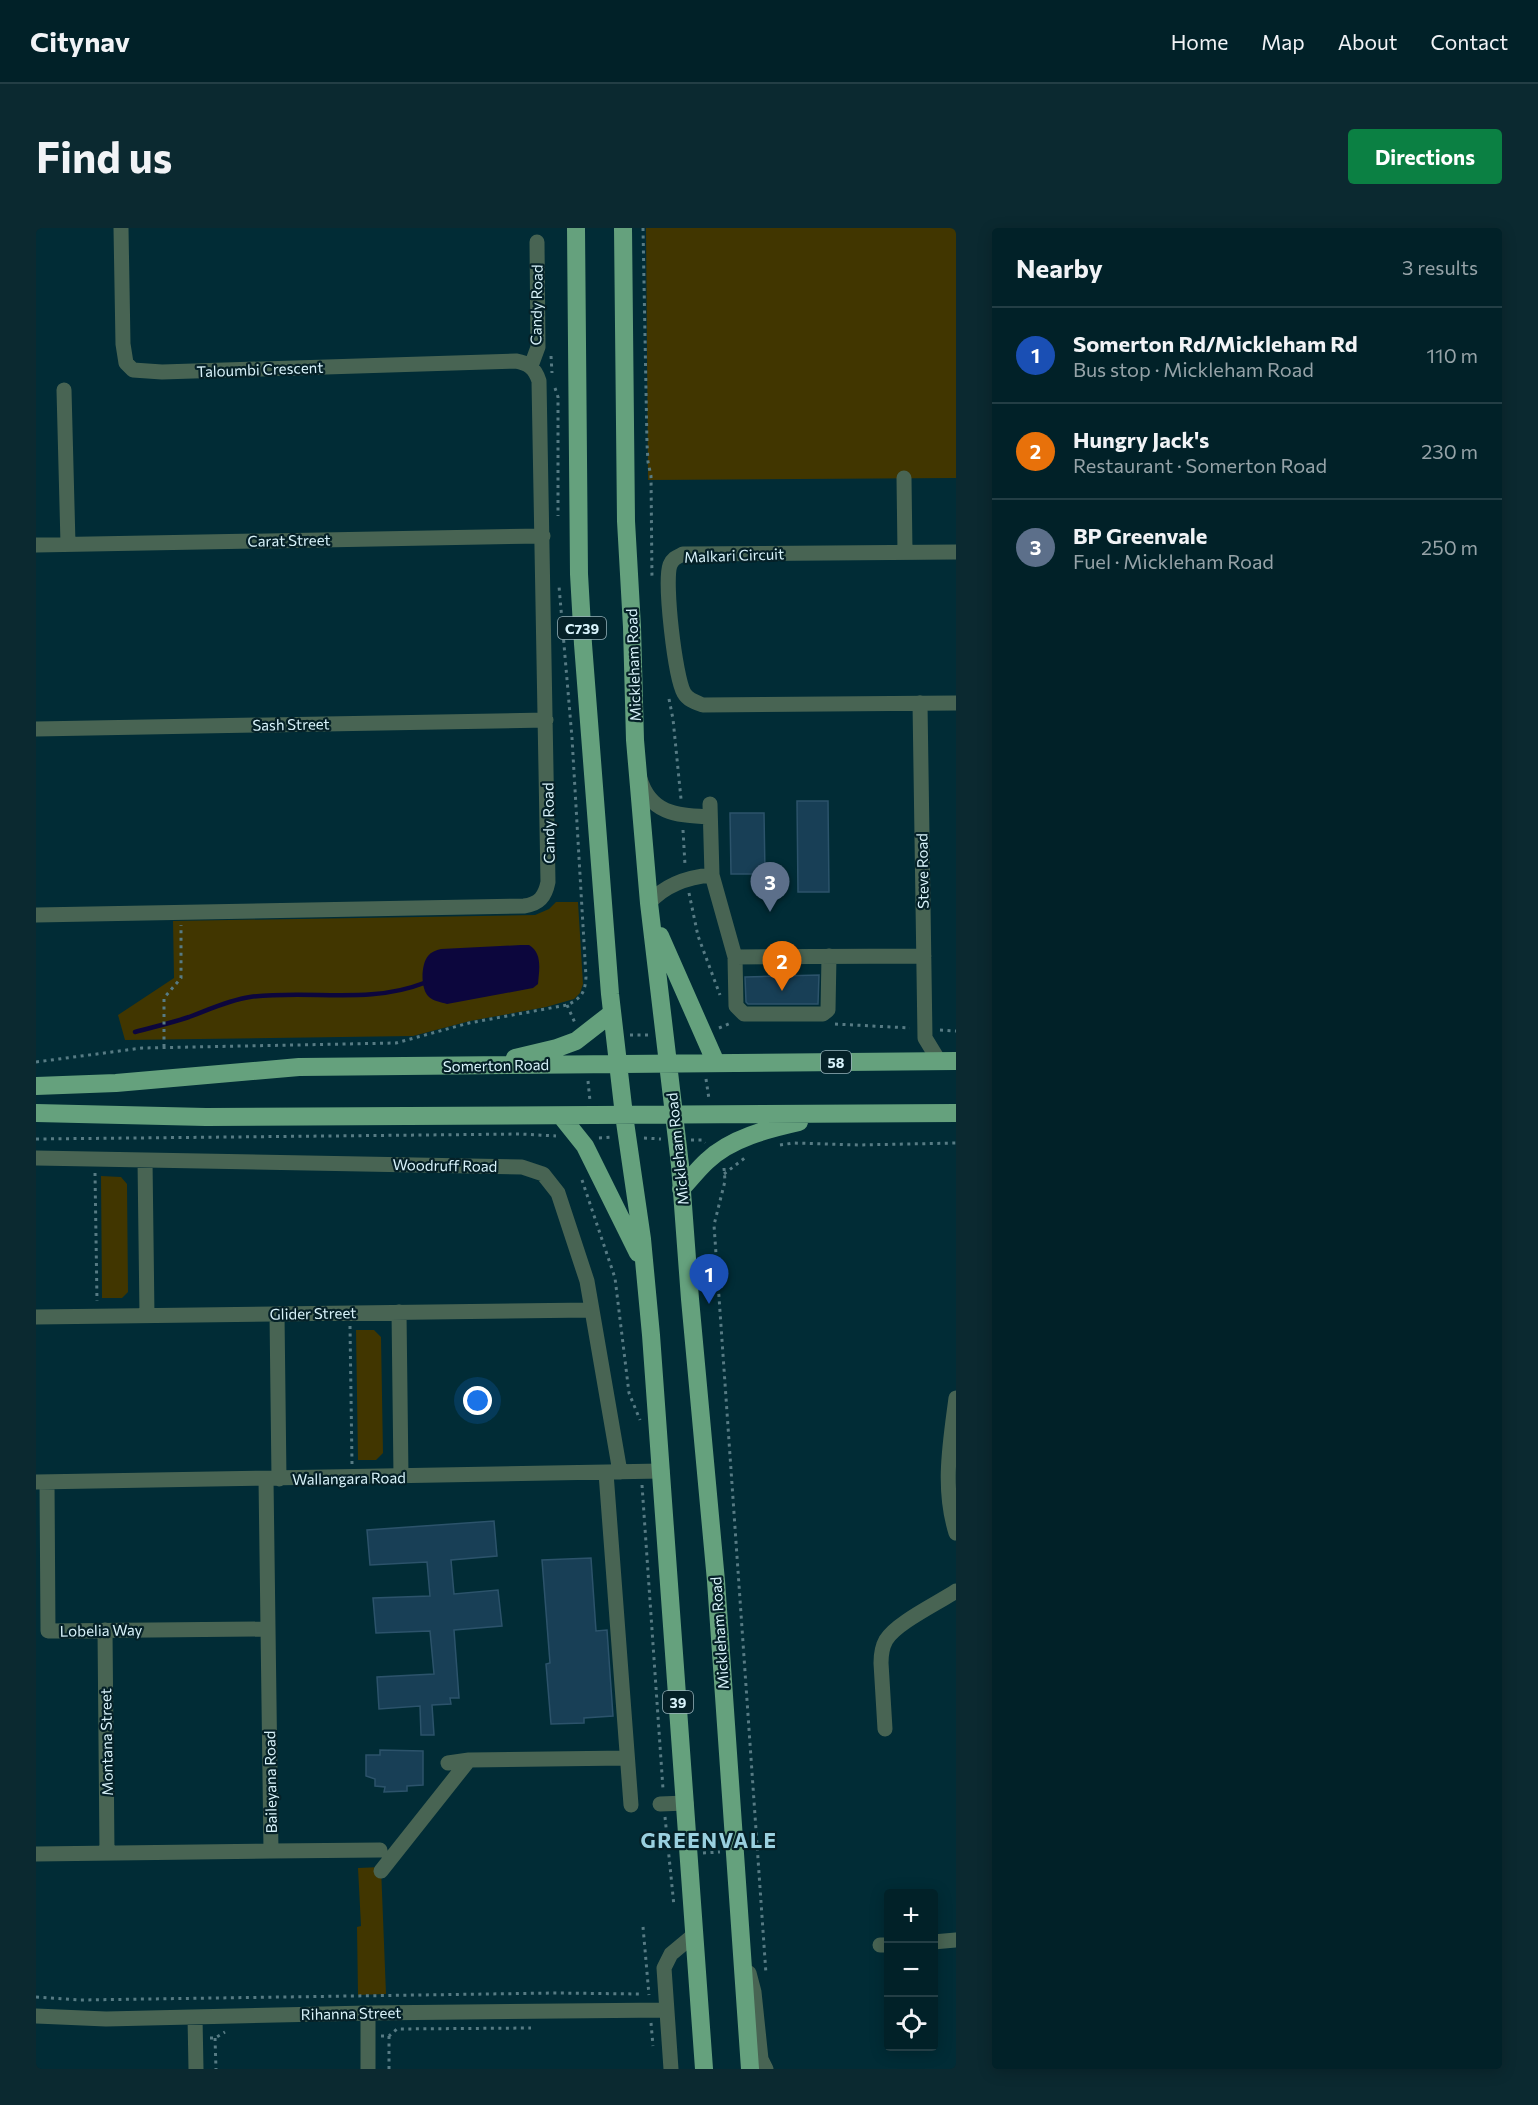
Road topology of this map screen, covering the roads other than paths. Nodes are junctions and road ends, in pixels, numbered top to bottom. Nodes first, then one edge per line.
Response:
1 (120, 228) edge
2 (576, 228) edge
3 (623, 228) edge
4 (537, 242) dead end
5 (531, 366) junction
6 (64, 390) dead end
7 (904, 478) dead end
8 (543, 536) junction
9 (68, 544) junction
10 (36, 545) edge
11 (905, 552) junction
12 (956, 552) edge
13 (920, 703) junction
14 (956, 703) edge
15 (546, 720) junction
16 (36, 729) edge
17 (637, 770) junction
18 (712, 875) junction
19 (648, 903) junction
20 (36, 915) edge
21 (829, 956) junction
22 (924, 956) junction
23 (735, 957) junction
24 (612, 1013) junction
25 (925, 1033) junction
26 (907, 1061) junction
27 (948, 1061) edge
28 (710, 1063) junction
29 (618, 1064) junction
30 (668, 1064) junction
31 (484, 1065) junction
32 (36, 1086) edge
33 (36, 1113) edge
34 (956, 1113) edge
35 (832, 1114) junction
36 (624, 1115) junction
37 (674, 1115) junction
38 (561, 1116) junction
39 (36, 1158) edge
40 (145, 1160) junction
41 (681, 1189) junction
42 (644, 1265) junction
43 (591, 1310) junction
44 (399, 1312) junction
45 (277, 1314) junction
46 (147, 1316) junction
47 (36, 1317) edge
48 (956, 1398) edge
49 (662, 1471) junction
50 (613, 1472) junction
51 (401, 1477) junction
52 (272, 1479) junction
53 (41, 1482) edge
54 (956, 1533) edge
55 (956, 1592) edge
56 (268, 1629) junction
57 (105, 1630) junction
58 (885, 1729) dead end
59 (627, 1758) junction
60 (469, 1760) junction
61 (448, 1763) dead end
62 (686, 1803) junction
63 (662, 1804) road end
64 (631, 1805) dead end
65 (380, 1850) dead end
66 (271, 1851) junction
67 (107, 1853) junction
68 (36, 1854) edge
69 (381, 1871) dead end
70 (695, 1934) junction
71 (956, 1940) edge
72 (740, 1942) junction
73 (938, 1942) edge
74 (666, 2010) junction
75 (368, 2013) junction
76 (36, 2016) edge
77 (195, 2017) junction
78 (196, 2069) edge
79 (368, 2069) edge
80 (670, 2069) edge
81 (704, 2069) edge
82 (750, 2069) edge
83 (766, 2069) edge

1 - 5 street, Taloumbi Crescent
2 - 24 main road, C739
3 - 17 main road, Mickleham Road
4 - 5 street, Candy Road
5 - 8 street, Candy Road
6 - 9 street
7 - 11 street
8 - 9 street, Carat Street
8 - 15 street, Candy Road
9 - 10 street, Carat Street
11 - 12 street, Malkari Circuit
11 - 13 street, Malkari Circuit
13 - 14 street, Malkari Circuit
13 - 22 street, Steve Road
15 - 16 street, Sash Street
15 - 20 street, Candy Road
17 - 18 street
17 - 19 main road, Mickleham Road
18 - 19 street
18 - 23 street
19 - 28 main road
19 - 30 main road, Mickleham Road
21 - 22 street
21 - 23 street
21 - 23 street
22 - 25 street, Steve Road
24 - 29 main road, C739
24 - 31 main road
25 - 26 street
25 - 27 street
26 - 27 main road, Somerton Road / 58
26 - 28 main road, Somerton Road / 58
28 - 30 main road, Somerton Road / 58
29 - 30 main road, Somerton Road / 58
29 - 31 main road, Somerton Road / 58
29 - 36 main road, 39
30 - 37 main road, Mickleham Road
31 - 32 main road, Somerton Road / 58
33 - 38 main road
34 - 35 main road
35 - 37 main road
35 - 41 main road
36 - 37 main road
36 - 38 main road
36 - 42 main road, 39
37 - 41 main road, Mickleham Road
38 - 42 main road
39 - 40 street, Woodruff Road
40 - 43 street, Woodruff Road
40 - 46 street
41 - 72 main road, Mickleham Road
42 - 49 main road, 39
43 - 44 street, Glider Street
43 - 50 street, Woodruff Road
44 - 45 street, Glider Street
44 - 51 street
45 - 46 street, Glider Street
45 - 52 street, Baileyana Road
46 - 47 street, Glider Street
48 - 54 street
49 - 50 street, Wallangara Road
49 - 62 main road, 39
50 - 51 street, Wallangara Road
50 - 59 street, Woodruff Road
51 - 52 street, Wallangara Road
52 - 53 street, Wallangara Road
52 - 56 street, Baileyana Road
53 - 57 street, Lobelia Way
55 - 58 street
56 - 57 street, Lobelia Way
56 - 66 street, Baileyana Road
57 - 67 street, Montana Street
59 - 60 street
59 - 64 street, Woodruff Road
60 - 61 street
60 - 69 street
62 - 63 street
62 - 70 main road, 39
65 - 66 street
66 - 67 street, Baileyana Road
67 - 68 street, Baileyana Road
70 - 74 street
70 - 81 main road, 39
71 - 73 street
72 - 82 main road, Mickleham Road
72 - 83 street
74 - 75 street, Rihanna Street
74 - 80 street
75 - 77 street, Rihanna Street
75 - 79 street
76 - 77 street, Rihanna Street
77 - 78 street

